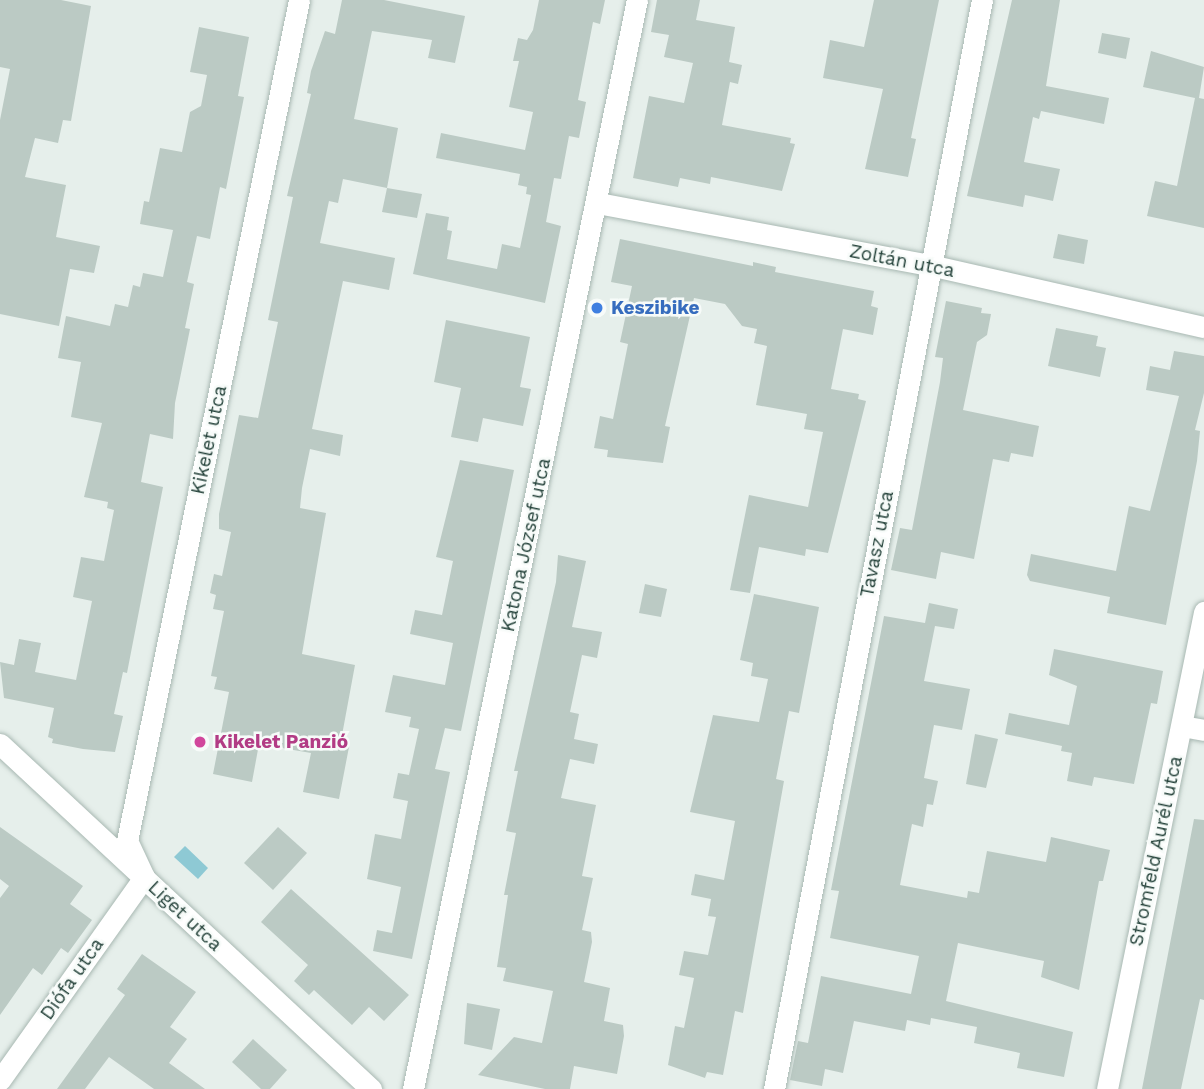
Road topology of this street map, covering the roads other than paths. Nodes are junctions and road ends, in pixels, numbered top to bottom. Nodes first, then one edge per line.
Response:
1 (299, 0) edge
2 (638, 0) edge
3 (982, 0) edge
4 (598, 203) junction
5 (930, 265) junction
6 (1204, 327) edge
7 (1204, 612) edge
8 (1182, 726) junction
9 (1204, 730) edge
10 (0, 744) edge
11 (144, 877) junction
12 (0, 1080) edge
13 (371, 1089) edge
14 (413, 1089) edge
15 (774, 1089) edge
16 (1107, 1089) edge

1 - 11 street, Kikelet utca
2 - 4 street, Katona József utca
3 - 5 street, Tavasz utca
4 - 5 street, Zoltán utca
4 - 14 street, Katona József utca
5 - 6 street, Zoltán utca
5 - 15 street, Tavasz utca
7 - 8 street, Stromfeld Aurél utca
8 - 9 street
8 - 16 street, Stromfeld Aurél utca
10 - 11 street, Liget utca
11 - 12 street, Diófa utca
11 - 13 street, Liget utca

